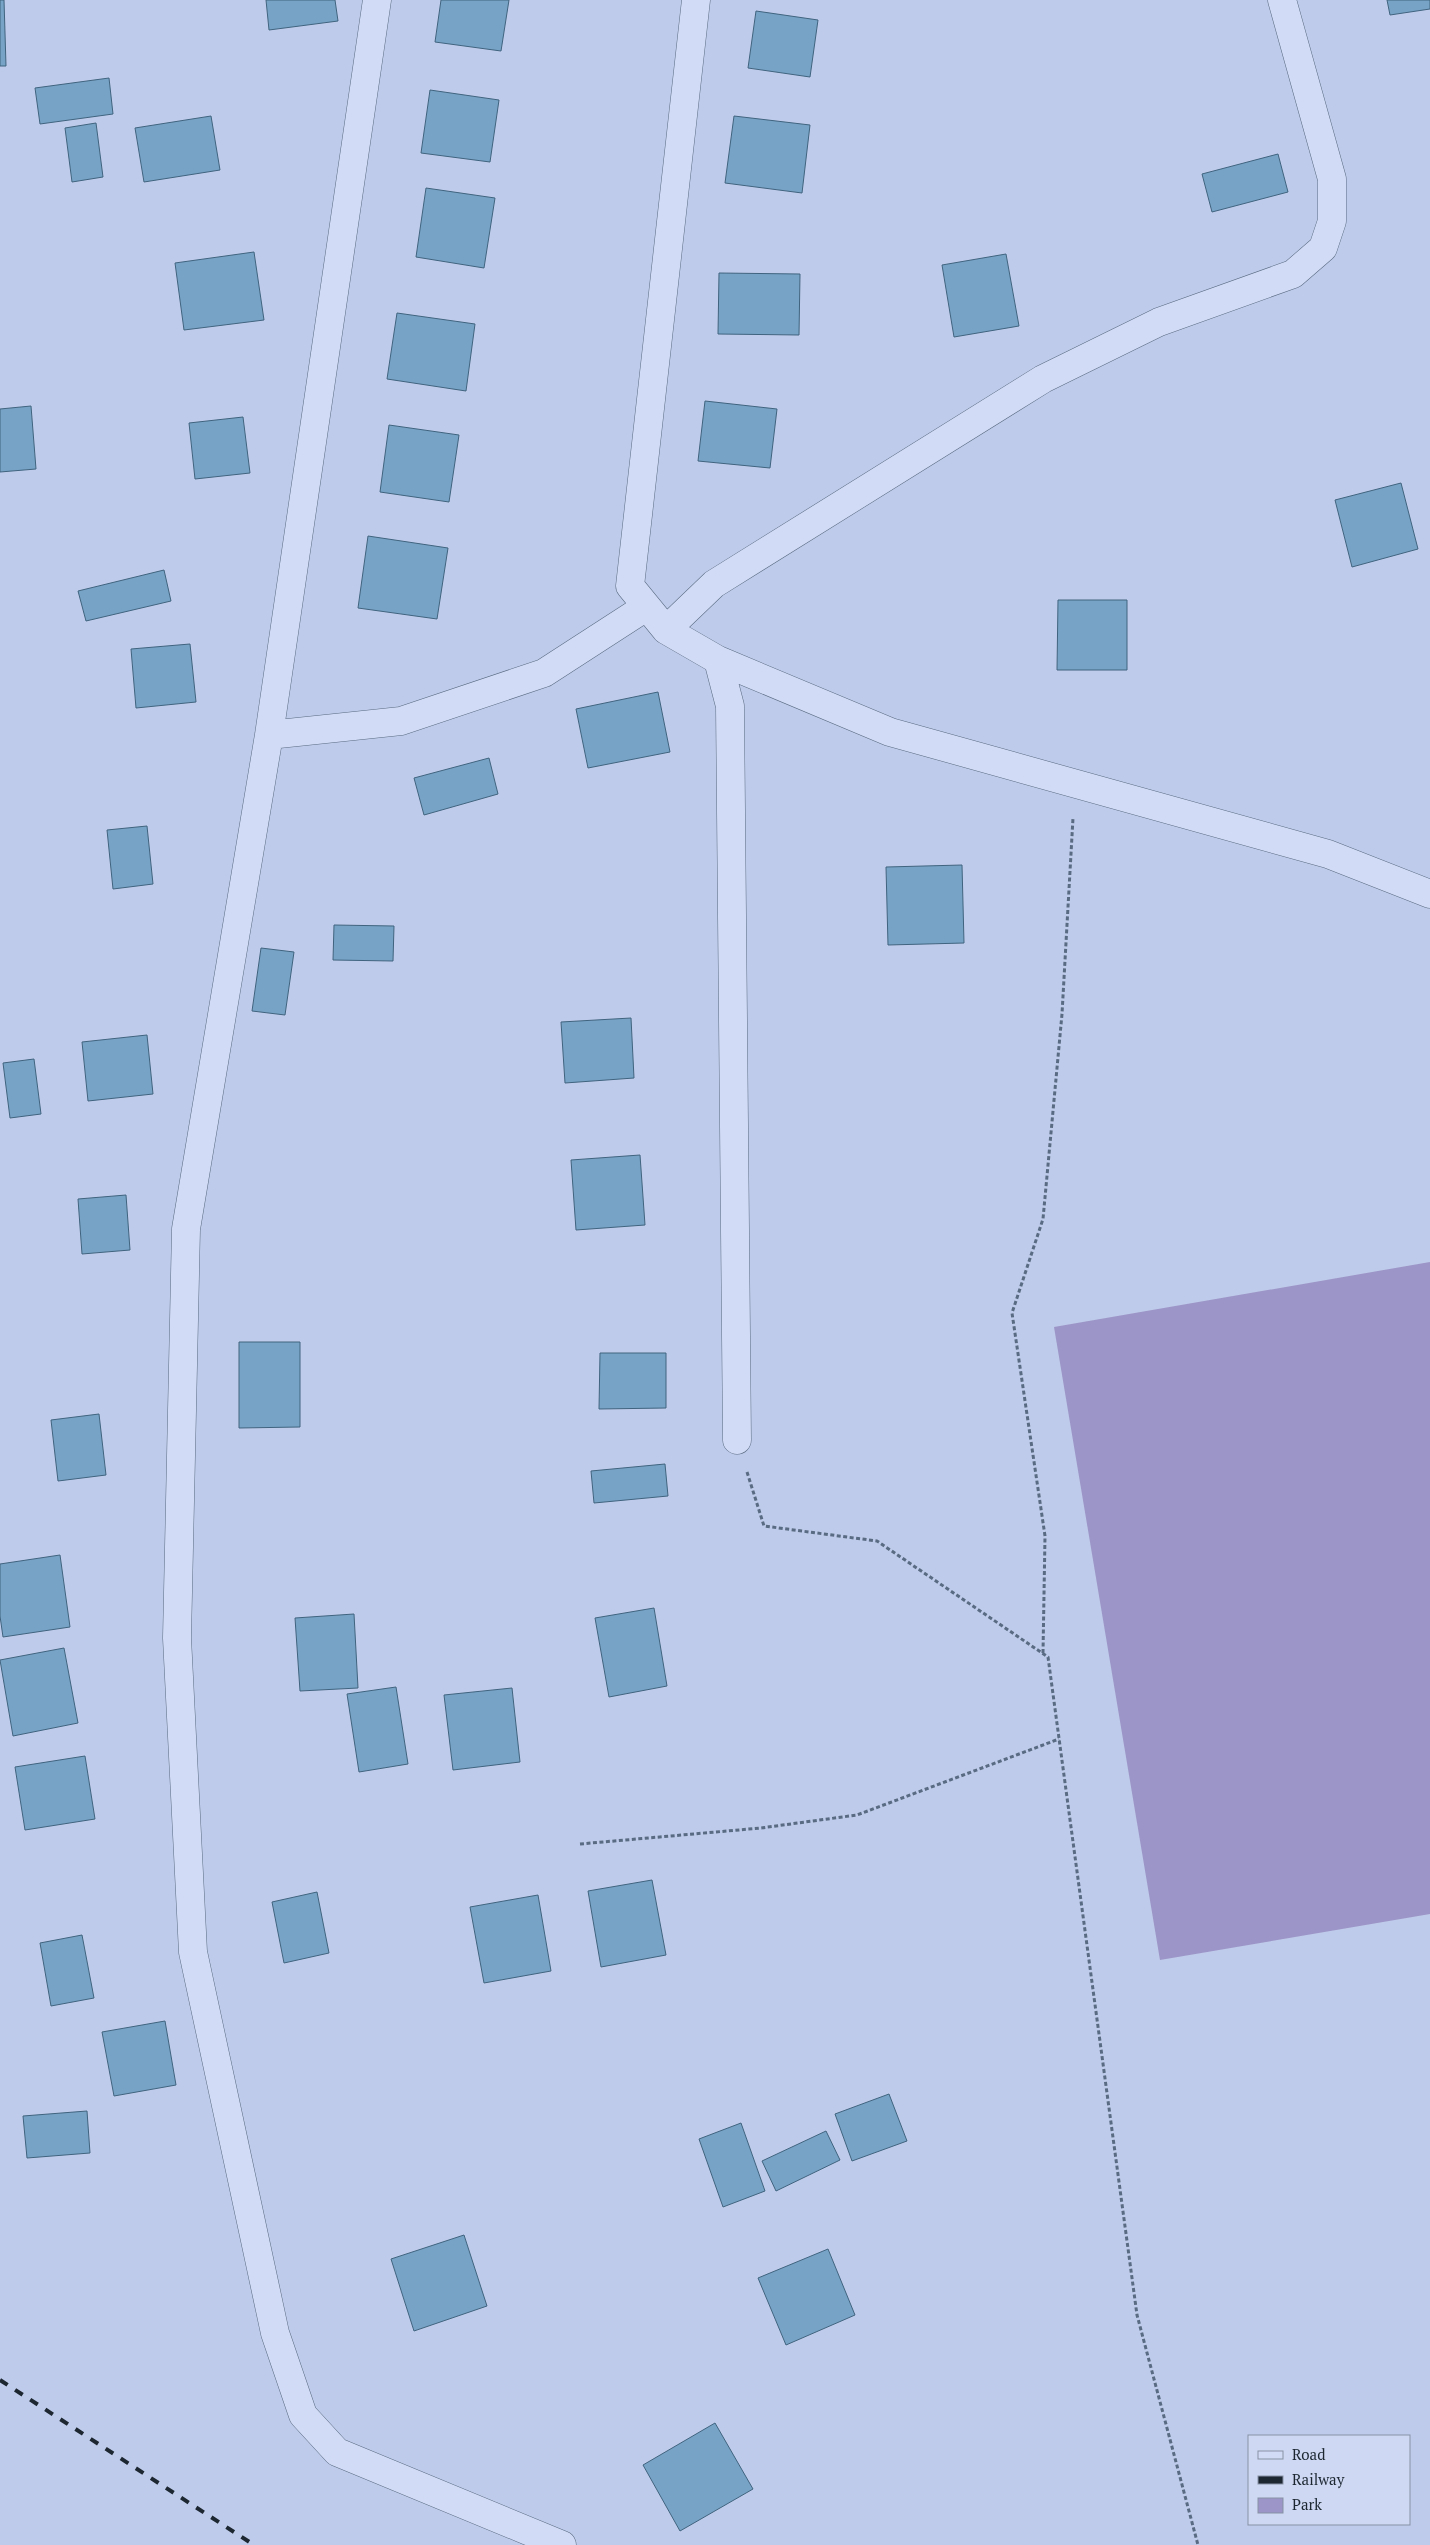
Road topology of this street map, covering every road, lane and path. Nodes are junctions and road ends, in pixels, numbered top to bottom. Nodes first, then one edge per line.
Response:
1 (377, 0) edge
2 (696, 0) edge
3 (1282, 0) edge
4 (646, 607) junction
5 (666, 630) junction
6 (718, 660) junction
7 (269, 735) junction
8 (1074, 782) junction
9 (1430, 894) edge
10 (737, 1440) joint
11 (1044, 1654) junction
12 (1059, 1739) junction
13 (580, 1844) dead end
14 (562, 2545) edge
15 (1198, 2545) edge

1 - 7 street
2 - 4 street
3 - 5 street
4 - 5 street
4 - 7 street
5 - 6 street
6 - 8 street
6 - 10 street
7 - 14 street
8 - 9 street
8 - 11 path
10 - 11 path
11 - 12 path
12 - 13 path
12 - 15 path

